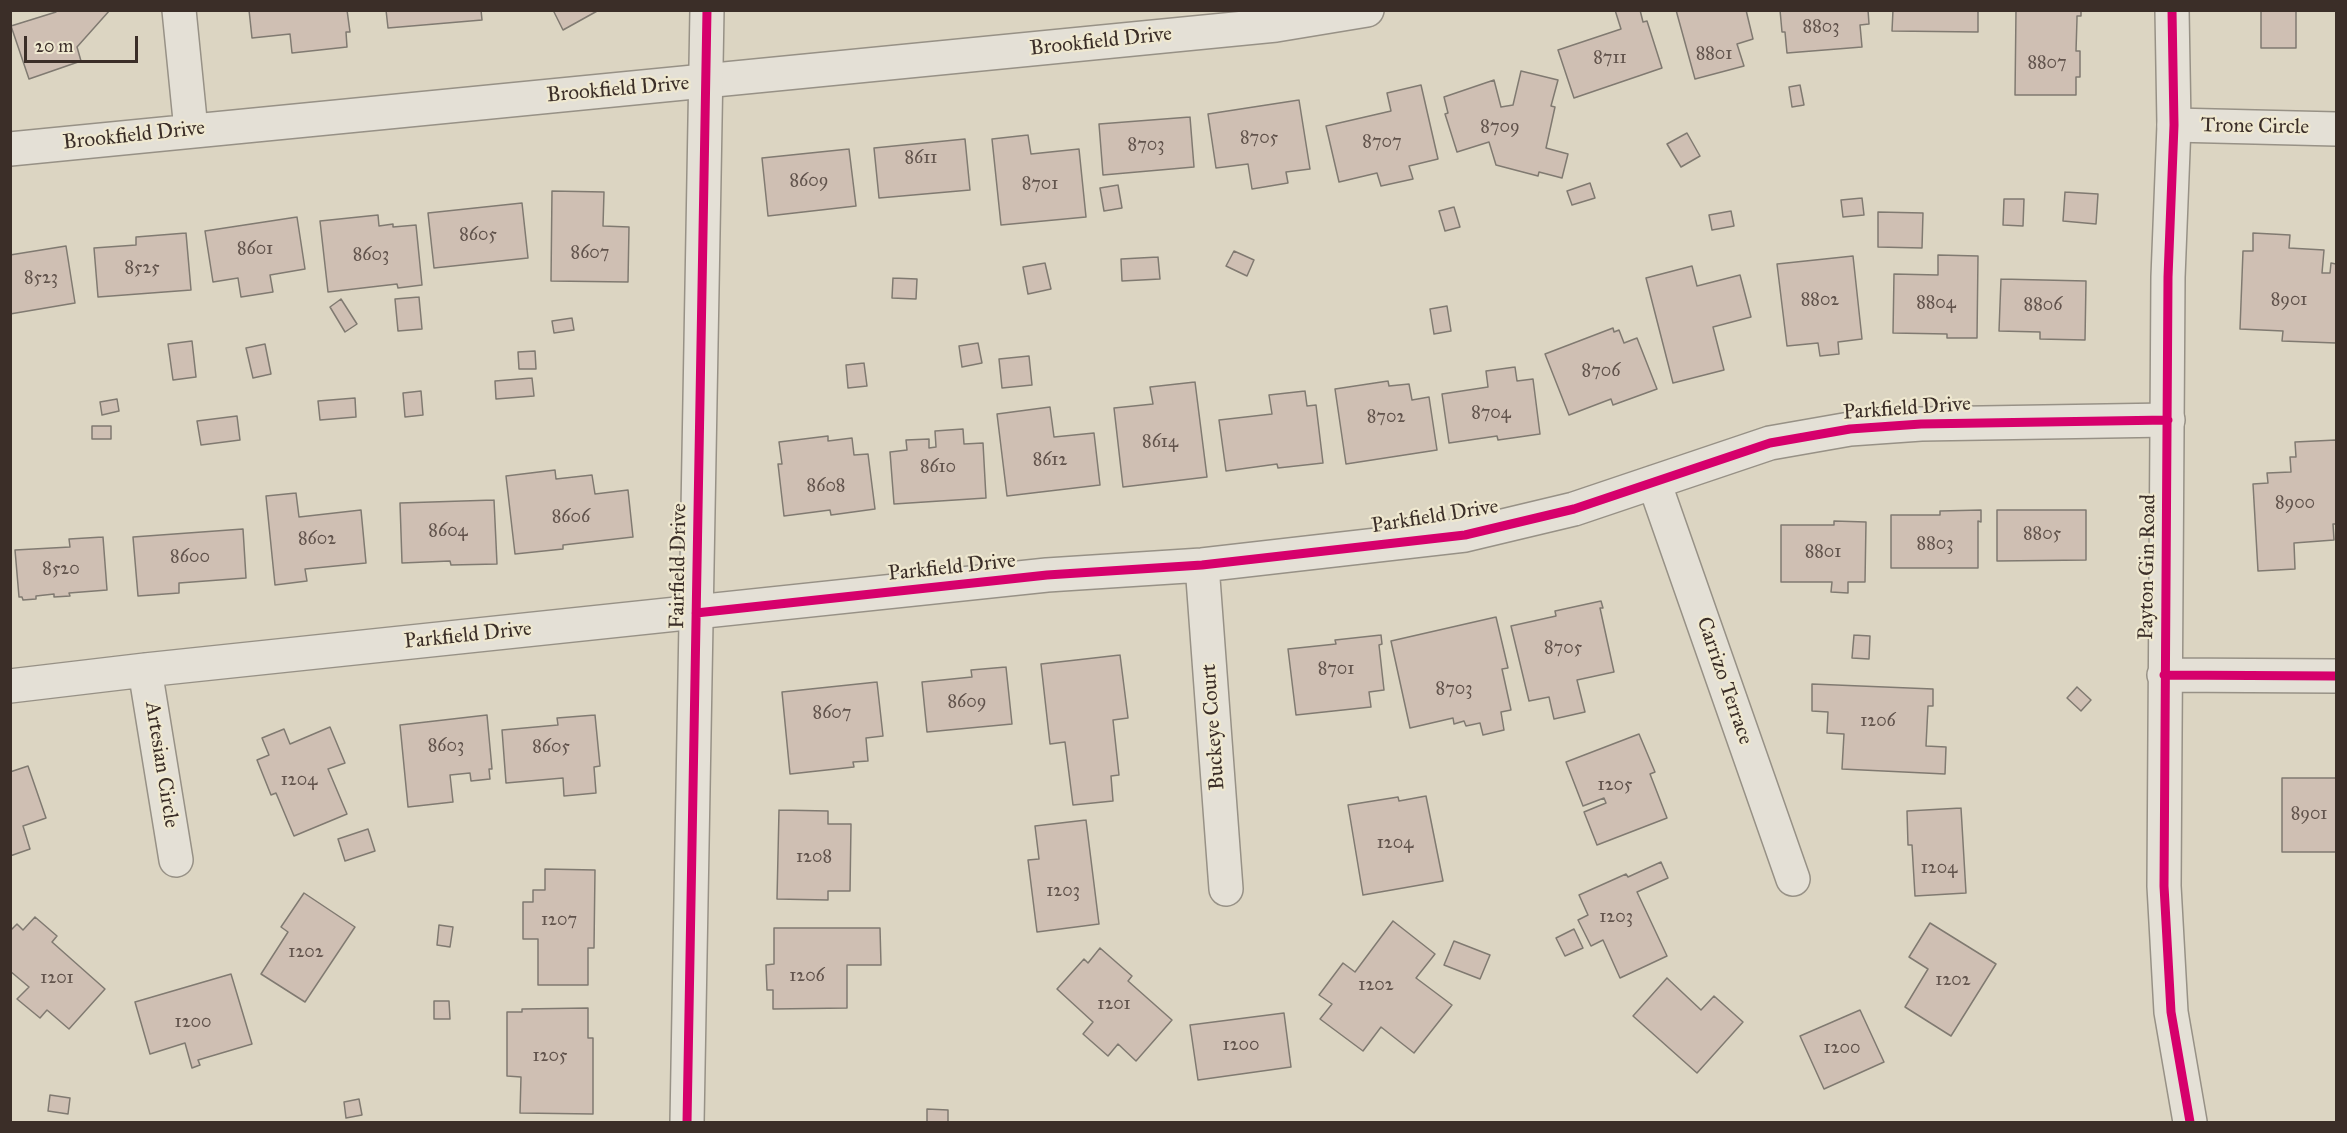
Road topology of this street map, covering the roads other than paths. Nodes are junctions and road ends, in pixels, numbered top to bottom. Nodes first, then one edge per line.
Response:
1 (179, 10) edge
2 (707, 10) edge
3 (1367, 10) edge
4 (2172, 10) edge
5 (706, 82) junction
6 (2174, 125) junction
7 (2337, 129) edge
8 (191, 130) junction
9 (10, 149) edge
10 (2168, 420) junction
11 (1654, 482) junction
12 (1202, 564) junction
13 (696, 613) junction
14 (145, 670) junction
15 (2164, 675) junction
16 (2337, 676) edge
17 (10, 686) edge
18 (176, 860) dead end
19 (1793, 879) dead end
20 (1226, 889) dead end
21 (687, 1122) edge
22 (2190, 1122) edge

1 - 8 street
2 - 5 street, Fairfield Drive
3 - 5 street, Brookfield Drive
4 - 6 street, Payton Gin Road
5 - 8 street, Brookfield Drive
5 - 13 street, Fairfield Drive
6 - 7 street, Trone Circle
6 - 10 street, Payton Gin Road
8 - 9 street, Brookfield Drive
10 - 11 street, Parkfield Drive
10 - 15 street, Payton Gin Road
11 - 12 street, Parkfield Drive
11 - 19 street, Carrizo Terrace
12 - 13 street, Parkfield Drive
12 - 20 street, Buckeye Court
13 - 14 street, Parkfield Drive
13 - 21 street, Fairfield Drive
14 - 17 street, Parkfield Drive
14 - 18 street, Artesian Circle
15 - 16 street
15 - 22 street, Payton Gin Road

